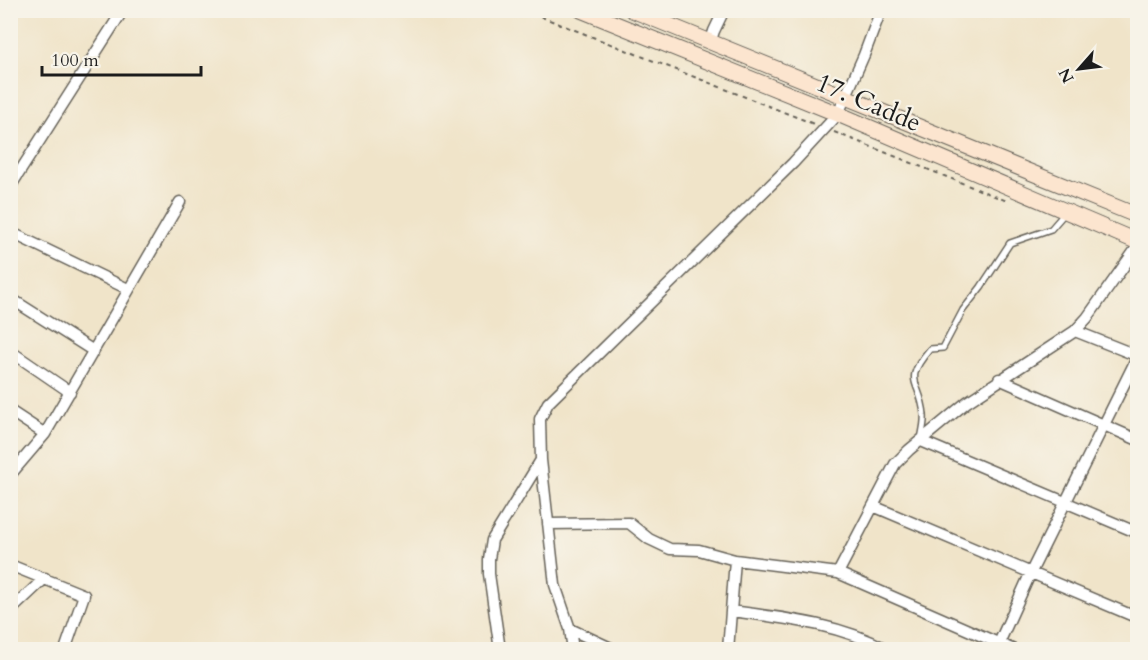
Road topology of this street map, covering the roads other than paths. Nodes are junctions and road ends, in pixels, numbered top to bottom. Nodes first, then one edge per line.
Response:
1 (123, 10) edge
2 (581, 10) edge
3 (632, 10) edge
4 (724, 10) edge
5 (881, 10) edge
6 (657, 15) edge
7 (710, 43) junction
8 (847, 96) junction
9 (838, 114) junction
10 (10, 187) edge
11 (180, 202) dead end
12 (1066, 212) junction
13 (1137, 216) edge
14 (10, 232) edge
15 (1137, 244) edge
16 (128, 289) junction
17 (10, 298) edge
18 (1075, 331) junction
19 (92, 350) junction
20 (10, 351) edge
21 (999, 379) junction
22 (70, 393) junction
23 (10, 411) edge
24 (1103, 425) junction
25 (45, 434) junction
26 (1137, 440) edge
27 (921, 441) junction
28 (541, 460) junction
29 (10, 475) edge
30 (1065, 503) junction
31 (873, 506) junction
32 (548, 524) junction
33 (1137, 533) edge
34 (735, 560) junction
35 (10, 564) edge
36 (1031, 572) junction
37 (838, 573) junction
38 (45, 578) junction
39 (10, 611) edge
40 (731, 611) junction
41 (1137, 618) edge
42 (570, 629) junction
43 (999, 643) junction
44 (65, 650) edge
45 (500, 650) edge
46 (573, 650) edge
47 (615, 650) edge
48 (728, 650) edge
49 (888, 650) edge
50 (1014, 650) edge

1 - 10 street
2 - 9 street, 17. Cadde
3 - 6 street, 17. Cadde
4 - 7 street
5 - 8 street
6 - 7 street, 17. Cadde
7 - 8 street, 17. Cadde
8 - 9 street
8 - 13 street, 17. Cadde
9 - 12 street, 17. Cadde
9 - 28 street
11 - 16 street
12 - 15 street, 17. Cadde
12 - 27 lane
14 - 16 street
15 - 18 street
16 - 19 street
17 - 19 street
18 - 21 street
18 - 24 street
19 - 22 street
20 - 22 street
21 - 24 street
21 - 27 street
22 - 25 street
23 - 25 street
24 - 26 street
24 - 30 street
25 - 29 street
27 - 30 street
27 - 31 street
28 - 32 street
28 - 45 street
30 - 33 street
30 - 36 street
31 - 36 street
31 - 37 street
32 - 34 street
32 - 42 street
34 - 37 street
34 - 40 street
35 - 38 street
36 - 41 street
36 - 43 street
37 - 43 street
38 - 39 street
38 - 44 street
40 - 48 street
40 - 49 street
42 - 46 street
42 - 47 street
43 - 50 street

